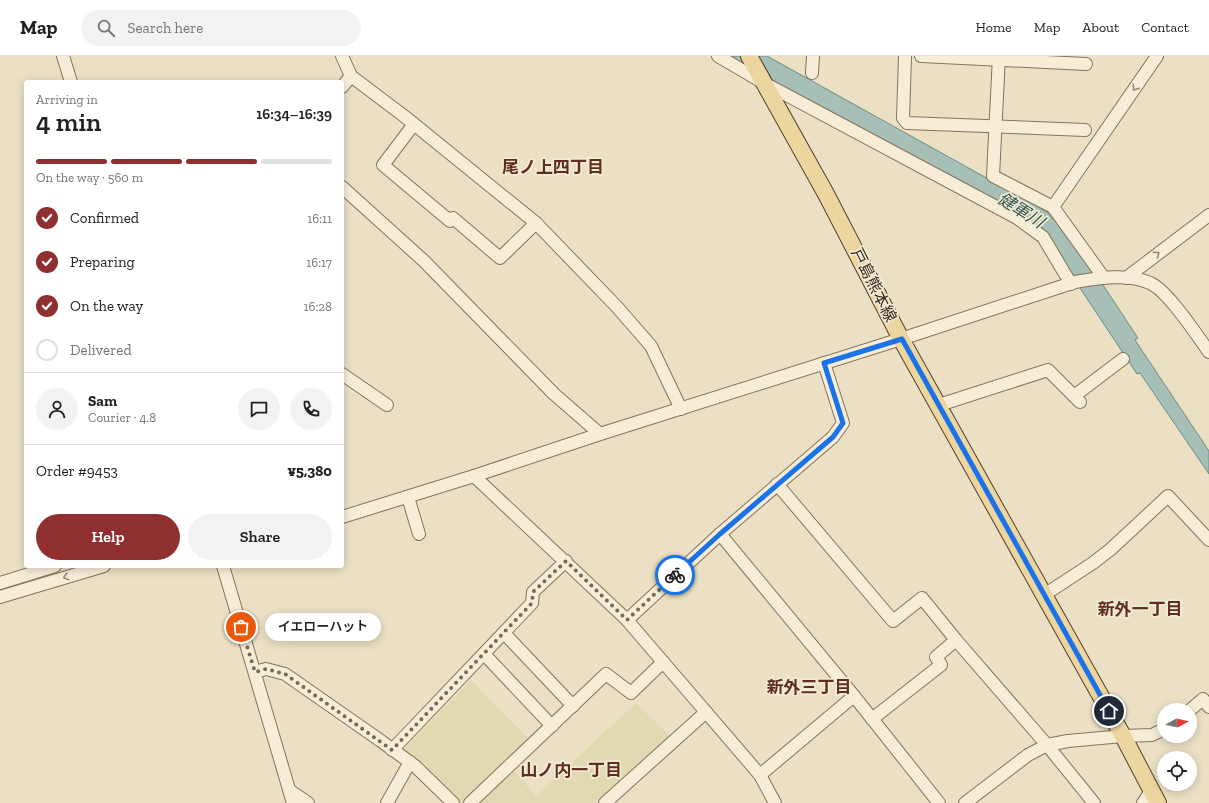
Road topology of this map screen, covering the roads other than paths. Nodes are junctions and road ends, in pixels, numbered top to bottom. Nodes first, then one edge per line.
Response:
1 (63, 56) edge
2 (342, 56) edge
3 (718, 56) edge
4 (749, 56) edge
5 (813, 56) edge
6 (905, 56) edge
7 (921, 56) edge
8 (1157, 56) edge
9 (999, 58) edge
10 (1086, 64) dead end
11 (812, 73) dead end
12 (351, 76) junction
13 (70, 80) edge
14 (764, 83) junction
15 (344, 85) edge
16 (414, 124) junction
17 (996, 126) junction
18 (1085, 130) dead end
19 (344, 190) edge
20 (1053, 207) junction
21 (1209, 215) edge
22 (536, 223) junction
23 (1102, 278) junction
24 (1126, 278) junction
25 (1073, 283) junction
26 (902, 339) junction
27 (1209, 352) edge
28 (1123, 360) dead end
29 (824, 363) junction
30 (344, 375) edge
31 (387, 405) dead end
32 (939, 405) junction
33 (681, 409) junction
34 (600, 434) junction
35 (474, 476) junction
36 (777, 484) junction
37 (408, 497) junction
38 (344, 516) edge
39 (419, 534) dead end
40 (720, 534) junction
41 (1209, 540) edge
42 (566, 561) junction
43 (49, 568) edge
44 (97, 568) edge
45 (224, 568) edge
46 (0, 583) edge
47 (1044, 595) junction
48 (0, 597) edge
49 (627, 620) junction
50 (504, 633) junction
51 (956, 640) junction
52 (484, 654) junction
53 (663, 662) junction
54 (255, 672) junction
55 (854, 696) junction
56 (1207, 700) edge
57 (573, 706) junction
58 (1197, 706) edge
59 (706, 712) junction
60 (872, 719) junction
61 (552, 726) junction
62 (1157, 733) edge
63 (1123, 736) junction
64 (1047, 745) junction
65 (392, 750) junction
66 (410, 762) junction
67 (760, 775) junction
68 (289, 790) junction
69 (1151, 799) edge
70 (389, 802) edge
71 (293, 803) edge
72 (308, 803) edge
73 (453, 803) edge
74 (470, 803) edge
75 (605, 803) edge
76 (775, 803) edge
77 (939, 803) edge
78 (965, 803) edge
79 (1094, 803) edge

1 - 13 street
2 - 12 street
3 - 14 street
4 - 14 main road, 戸島熊本線
5 - 11 street
6 - 17 street
7 - 9 street
8 -> 20 street
9 - 10 street
9 - 17 street
12 - 15 street
12 - 16 street
14 - 25 street
14 - 26 main road, 戸島熊本線
16 - 22 street
16 - 22 street
17 - 18 street
17 - 20 street
19 - 34 street
20 - 23 street
24 -> 21 street
22 - 33 street
23 - 24 street
23 - 25 street
24 - 27 street
25 - 26 street
26 - 29 street
26 - 32 main road, 戸島熊本線
28 - 32 street
29 - 33 street
29 - 36 street
30 - 31 street
32 - 47 main road, 戸島熊本線
33 - 34 street
34 - 35 street
35 - 37 street
35 - 42 street
36 - 40 street
36 - 51 street
37 - 38 street
37 - 39 street
40 - 49 street
40 - 55 street
41 - 47 street
42 - 49 street
42 - 50 street
43 - 46 street
44 -> 48 street
45 - 54 street
47 - 63 main road, 戸島熊本線
49 - 53 street
50 - 52 street
50 - 57 street
51 - 60 street
51 - 64 street
52 - 61 street
52 - 65 street
53 - 57 street
53 - 59 street
54 - 65 street
54 - 68 street
55 - 60 street
55 - 67 street
56 - 58 street
57 - 61 street
59 - 67 street
59 - 75 street
60 - 77 street
61 - 74 street
62 - 63 street
63 - 64 street
63 - 69 main road, 戸島熊本線
64 - 78 street
64 - 79 street
65 - 66 street
66 - 70 street
66 - 73 street
67 - 76 street
68 - 71 street
68 - 72 street

